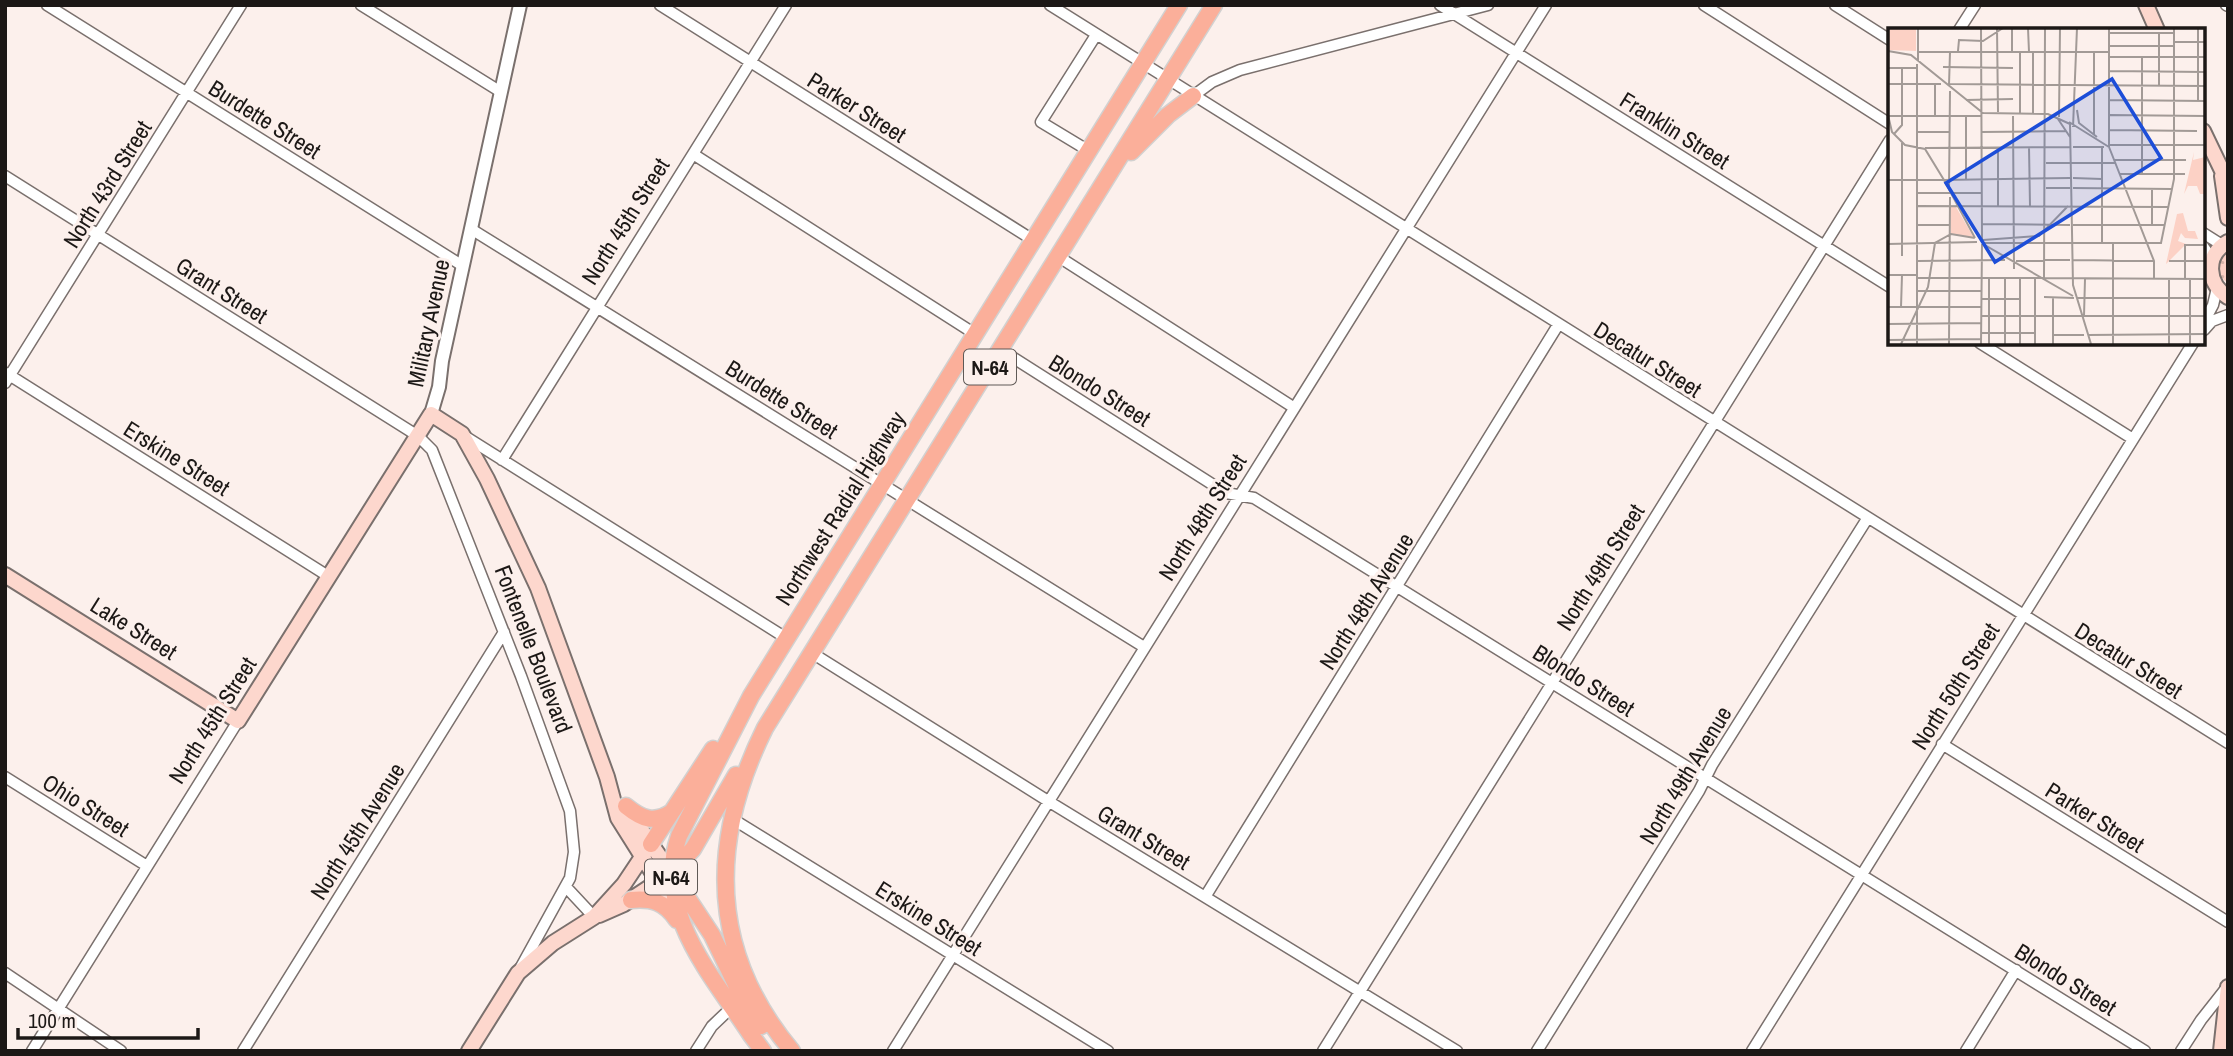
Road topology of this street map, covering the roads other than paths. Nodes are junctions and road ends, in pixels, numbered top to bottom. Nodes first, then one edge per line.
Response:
1 (47, 5) edge
2 (241, 5) edge
3 (361, 5) edge
4 (520, 5) edge
5 (660, 5) edge
6 (786, 5) edge
7 (1050, 5) edge
8 (1180, 5) edge
9 (1214, 5) edge
10 (1440, 5) edge
11 (1488, 5) edge
12 (1546, 5) edge
13 (1704, 5) edge
14 (1835, 5) edge
15 (1975, 5) edge
16 (2146, 5) edge
17 (1454, 14) junction
18 (1960, 28) edge
19 (2156, 28) edge
20 (1096, 35) junction
21 (1888, 39) edge
22 (1516, 53) junction
23 (750, 62) junction
24 (1143, 64) junction
25 (1168, 80) junction
26 (501, 92) junction
27 (186, 93) junction
28 (1193, 96) junction
29 (1888, 123) edge
30 (2205, 135) edge
31 (1888, 144) edge
32 (1088, 151) junction
33 (693, 154) junction
34 (2220, 168) junction
35 (5, 176) edge
36 (1106, 180) junction
37 (2228, 183) edge
38 (2228, 218) edge
39 (471, 229) junction
40 (1405, 229) junction
41 (98, 234) junction
42 (2205, 234) edge
43 (1033, 240) junction
44 (2226, 242) edge
45 (1824, 245) junction
46 (1059, 257) junction
47 (2209, 263) edge
48 (463, 266) junction
49 (1888, 286) edge
50 (2216, 286) edge
51 (597, 307) junction
52 (2228, 315) edge
53 (2205, 320) edge
54 (1559, 325) junction
55 (2205, 328) edge
56 (975, 334) junction
57 (1983, 345) edge
58 (2192, 345) edge
59 (1001, 350) junction
60 (7, 377) edge
61 (1293, 407) junction
62 (431, 414) junction
63 (1713, 422) junction
64 (462, 434) junction
65 (418, 436) junction
66 (2133, 439) junction
67 (502, 460) junction
68 (882, 483) junction
69 (1238, 495) junction
70 (908, 499) junction
71 (1867, 519) junction
72 (5, 575) edge
73 (328, 576) junction
74 (1398, 587) junction
75 (2022, 616) junction
76 (504, 632) junction
77 (786, 638) junction
78 (1144, 647) junction
79 (812, 653) junction
80 (1551, 682) junction
81 (751, 696) junction
82 (238, 720) junction
83 (765, 728) junction
84 (2228, 743) edge
85 (1942, 744) junction
86 (5, 777) edge
87 (607, 777) junction
88 (1706, 778) junction
89 (1048, 801) junction
90 (626, 806) junction
91 (672, 812) junction
92 (731, 817) junction
93 (647, 850) junction
94 (147, 866) junction
95 (1861, 875) junction
96 (666, 877) junction
97 (566, 887) junction
98 (1205, 897) junction
99 (631, 900) junction
100 (594, 916) junction
101 (2228, 922) edge
102 (683, 929) junction
103 (952, 956) junction
104 (2016, 970) junction
105 (5, 973) edge
106 (518, 973) junction
107 (2228, 987) edge
108 (1360, 991) junction
109 (733, 1007) junction
110 (58, 1009) junction
111 (32, 1051) edge
112 (121, 1051) edge
113 (243, 1051) edge
114 (469, 1051) edge
115 (696, 1051) edge
116 (764, 1051) edge
117 (791, 1051) edge
118 (893, 1051) edge
119 (1108, 1051) edge
120 (1323, 1051) edge
121 (1457, 1051) edge
122 (1537, 1051) edge
123 (1752, 1051) edge
124 (1966, 1051) edge
125 (2145, 1051) edge
126 (2181, 1051) edge
127 (2221, 1051) edge

1 - 27 street, Burdette Street
2 - 27 street, North 43rd Street
3 - 26 street
4 - 26 street, Military Avenue
5 - 23 street, Parker Street
6 - 23 street, North 45th Street
7 - 20 street, Decatur Street
8 - 24 main road, Northwest Radial Highway / N-64
9 - 25 main road, N-64
10 - 17 street, Franklin Street
11 - 17 street
12 - 22 street, North 48th Street
13 - 29 street
14 - 21 street
15 - 18 street
16 - 19 main road
17 - 22 street, Franklin Street
17 - 28 street
20 - 24 street, Decatur Street
20 - 32 street
22 - 40 street, North 48th Street
22 - 45 street, Franklin Street
23 - 33 street, North 45th Street
23 - 43 street, Parker Street
24 - 25 street, Decatur Street
24 - 32 main road, Northwest Radial Highway / N-64
25 - 28 street, Decatur Street
25 - 36 main road, N-64
26 - 39 street, Military Avenue
27 - 41 street, North 43rd Street
27 - 48 street, Burdette Street
28 - 36 main road
28 - 40 street, Decatur Street
30 - 34 main road
31 - 45 street, North 49th Street
32 - 43 main road, Northwest Radial Highway / N-64
33 - 51 street, North 45th Street
33 - 56 street
34 - 37 main road
34 - 38 main road
35 - 41 street, Grant Street
36 - 46 main road, N-64
39 - 48 street, Military Avenue
39 - 51 street, Burdette Street
40 - 54 street, Decatur Street
40 - 61 street, North 48th Street
41 - 60 street, North 43rd Street
41 - 65 street, Grant Street
42 - 44 street
43 - 56 main road, Northwest Radial Highway / N-64
44 - 47 main road
45 - 49 street, Franklin Street
45 - 63 street, North 49th Street
46 - 59 main road, N-64
46 - 61 street
47 - 50 main road
48 - 62 street, Military Avenue
50 - 53 street
51 - 67 street, North 45th Street
51 - 68 street, Burdette Street
52 - 55 street
54 - 63 street, Decatur Street
54 - 74 street, North 48th Avenue
56 - 68 main road, Northwest Radial Highway / N-64
57 - 66 street
58 - 66 street, North 50th Street
59 - 69 street, Blondo Street
59 - 70 main road, N-64
60 - 73 street, Erskine Street
61 - 69 street, North 48th Street
62 - 64 main road, Military Avenue
62 - 65 main road, North 45th Street
63 - 71 street, Decatur Street
63 - 80 street, North 49th Street
64 - 67 street
64 - 87 main road, Military Avenue
65 - 73 main road, North 45th Street
65 - 76 street, Fontenelle Boulevard
66 - 75 street, North 50th Street
67 - 77 street
68 - 70 street, Burdette Street
68 - 77 main road, Northwest Radial Highway / N-64
69 - 74 street, Blondo Street
69 - 78 street, North 48th Street
70 - 78 street, Burdette Street
70 - 79 main road, N-64
71 - 75 street, Decatur Street
71 - 88 street, North 49th Avenue
72 - 82 main road, Lake Street
73 - 82 main road, North 45th Street
74 - 80 street, Blondo Street
74 - 98 street, North 48th Avenue
75 - 84 street, Decatur Street
75 - 85 street, North 50th Street
76 - 97 street, Fontenelle Boulevard
76 - 113 street, North 45th Avenue
77 - 81 main road, Northwest Radial Highway / N-64
78 - 89 street, North 48th Street
79 - 83 main road, N-64
79 - 89 street, Grant Street
80 - 88 street, Blondo Street
80 - 108 street, North 49th Street
81 - 91 main road
81 - 96 main road, Northwest Radial Highway / N-64
82 - 94 street, North 45th Street
83 - 92 main road, N-64
83 - 96 main road
85 - 95 street, North 50th Street
85 - 101 street, Parker Street
86 - 94 street, Ohio Street
87 - 90 main road, Military Avenue
87 - 93 main road, Military Avenue
88 - 95 street, Blondo Street
88 - 122 street, North 49th Avenue
89 - 98 street, Grant Street
89 - 103 street, North 48th Street
90 - 91 main road
90 - 93 main road, Military Avenue
91 - 93 main road
92 - 103 street, Erskine Street
92 - 117 main road, N-64
93 - 96 main road, Military Avenue
93 - 100 main road
94 - 110 street, North 45th Street
95 - 104 street, Blondo Street
95 - 123 street, North 50th Street
96 - 99 main road
96 - 102 main road, Northwest Radial Highway / N-64
96 - 117 main road
97 - 100 street
97 - 106 street, Fontenelle Boulevard
98 - 108 street, Grant Street
99 - 100 main road
99 - 102 main road
100 - 106 main road, Fontenelle Boulevard
102 - 109 main road, Northwest Radial Highway / N-64
103 - 118 street, North 48th Street
103 - 119 street, Erskine Street
104 - 124 street
104 - 125 street, Blondo Street
105 - 110 street
106 - 114 main road, Fontenelle Boulevard
107 - 126 street
107 - 127 main road
108 - 120 street, North 49th Street
108 - 121 street, Grant Street
109 - 115 street
109 - 116 main road, Northwest Radial Highway / N-64
110 - 111 street, North 45th Street
110 - 112 street

